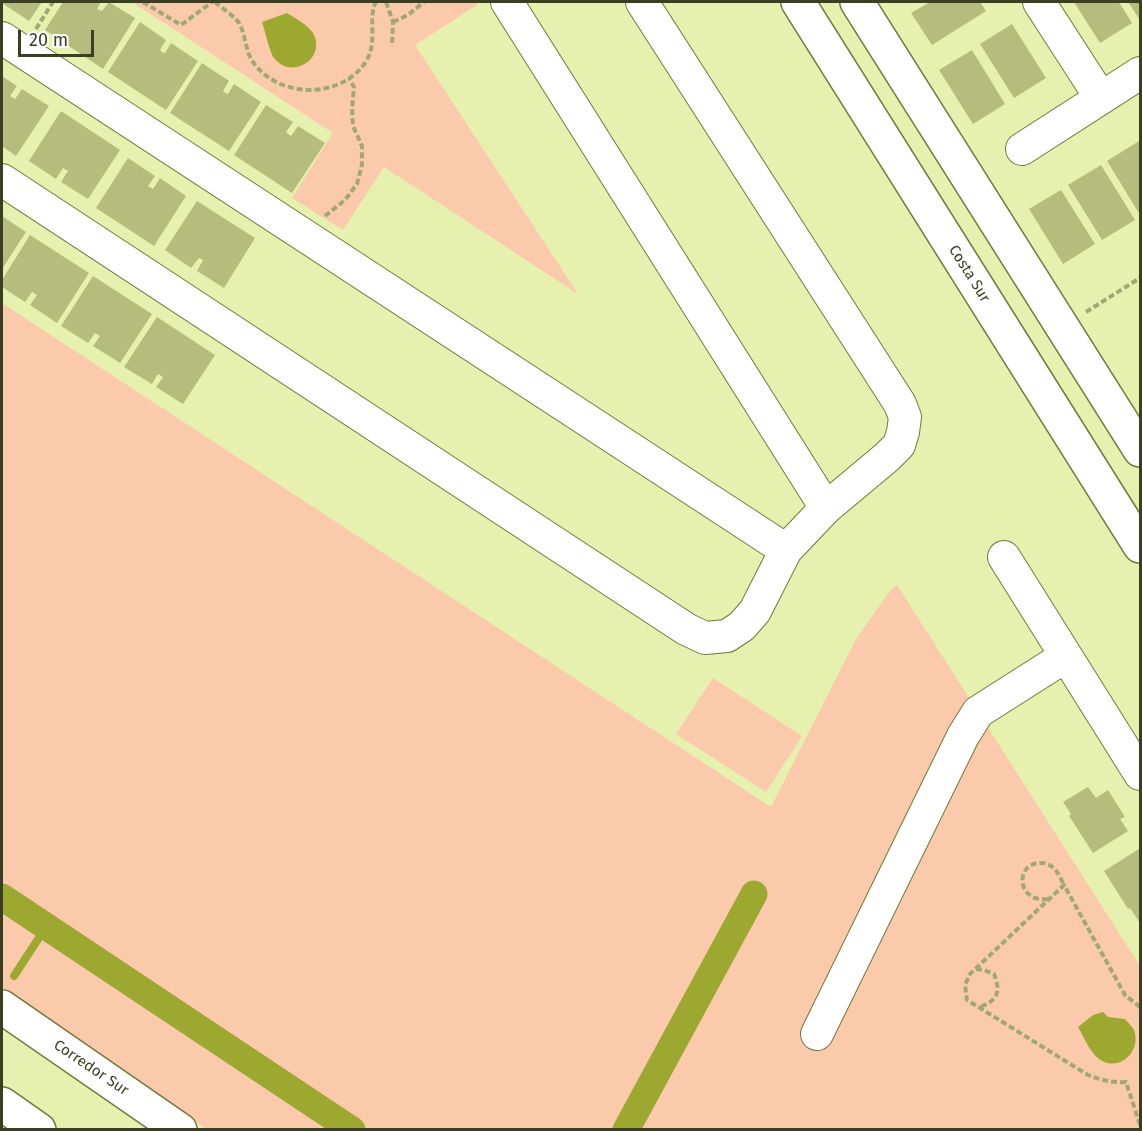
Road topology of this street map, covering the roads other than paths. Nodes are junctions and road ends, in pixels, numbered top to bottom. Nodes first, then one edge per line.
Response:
1 (507, 2) edge
2 (642, 2) edge
3 (798, 2) edge
4 (857, 2) edge
5 (1039, 2) edge
6 (2, 38) edge
7 (1140, 73) edge
8 (1101, 98) junction
9 (1022, 148) dead end
10 (2, 180) edge
11 (1140, 450) edge
12 (826, 508) junction
13 (1140, 546) edge
14 (786, 550) junction
15 (1004, 557) dead end
16 (1066, 656) junction
17 (1140, 774) edge
18 (2, 1007) edge
19 (817, 1034) dead end
20 (2, 1104) edge
21 (39, 1130) edge
22 (180, 1130) edge

1 - 12 street
2 - 12 street
3 - 13 main road, Costa Sur
4 - 11 main road
5 - 8 street
6 - 14 street
7 - 8 street
8 - 9 street
10 - 14 street
12 - 14 street
15 - 16 street
16 - 17 street
16 - 19 street
18 - 22 main road, Corredor Sur
20 - 21 main road

